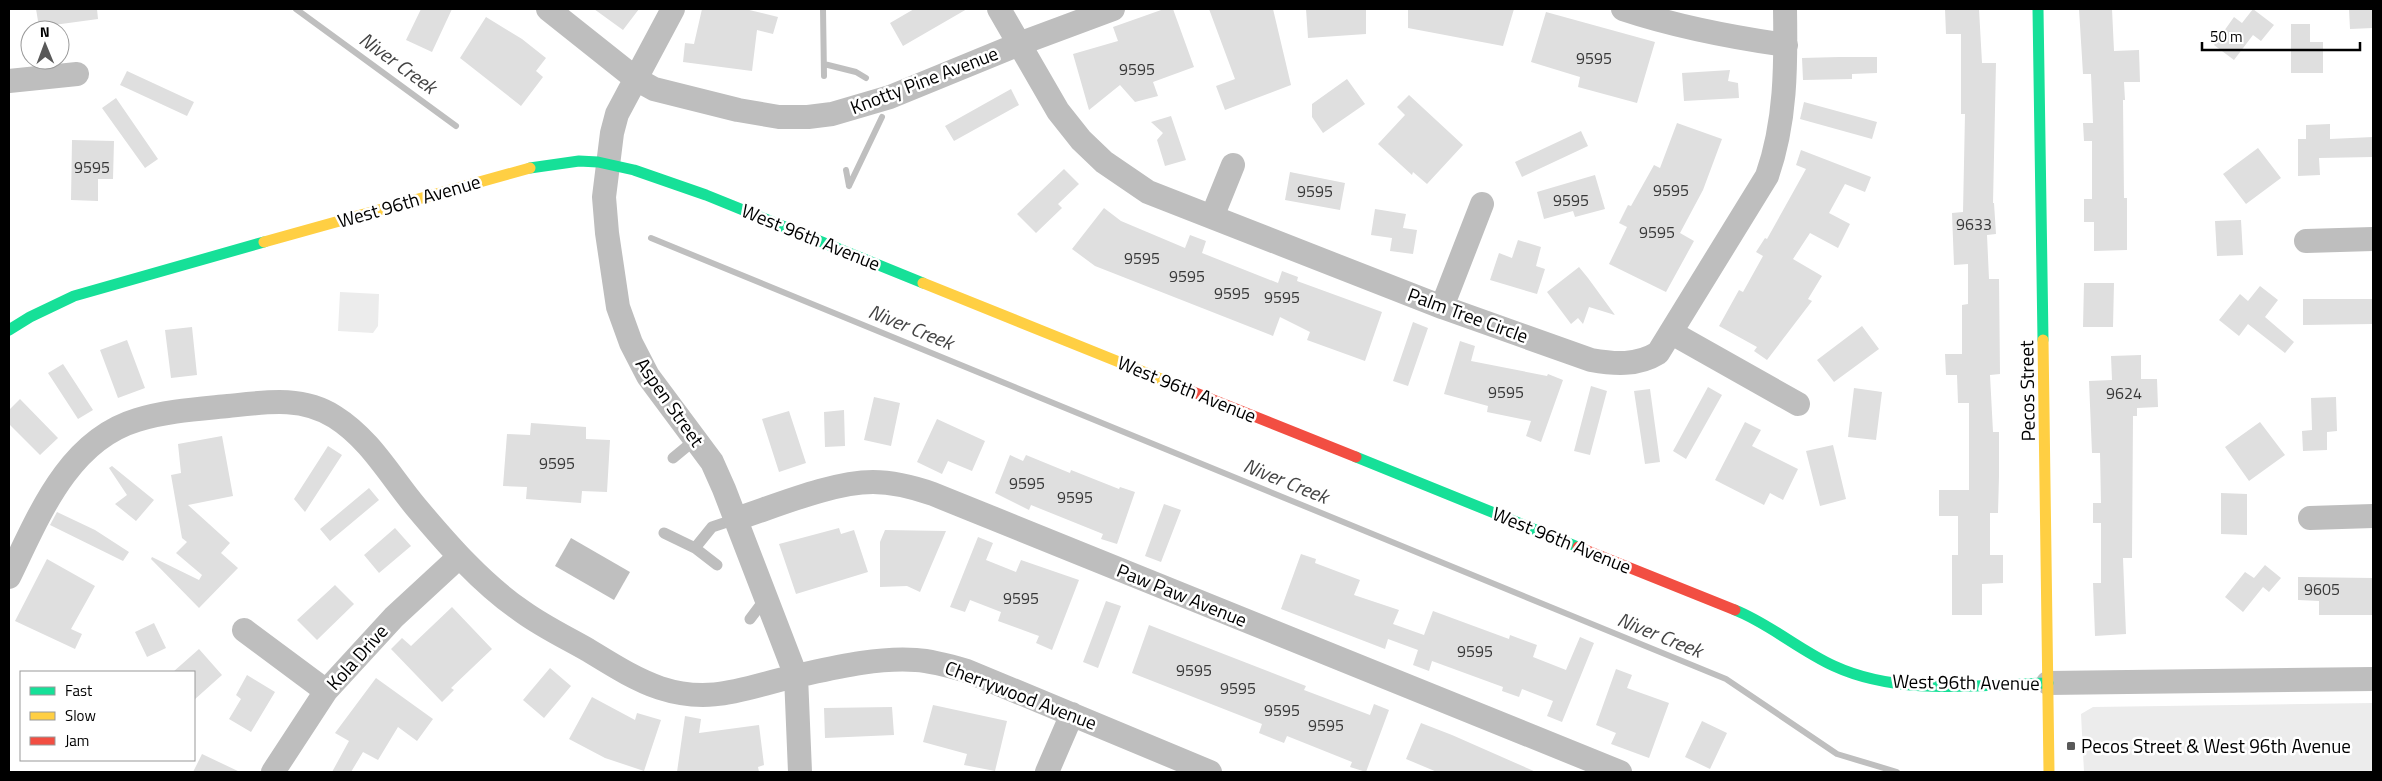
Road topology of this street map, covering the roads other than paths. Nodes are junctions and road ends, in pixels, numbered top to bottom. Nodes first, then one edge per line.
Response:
1 (548, 9) edge
2 (673, 9) edge
3 (999, 9) edge
4 (1113, 9) edge
5 (1623, 9) edge
6 (1785, 9) edge
7 (2038, 9) edge
8 (1019, 44) junction
9 (1786, 45) junction
10 (77, 74) dead end
11 (636, 79) junction
12 (9, 81) edge
13 (608, 164) junction
14 (1233, 165) dead end
15 (1482, 204) dead end
16 (1212, 217) junction
17 (2373, 239) edge
18 (2306, 241) dead end
19 (1442, 307) junction
20 (9, 330) edge
21 (1672, 333) junction
22 (1798, 404) dead end
23 (696, 439) junction
24 (673, 458) dead end
25 (2373, 516) edge
26 (2310, 518) dead end
27 (736, 519) junction
28 (664, 533) dead end
29 (694, 548) junction
30 (459, 557) junction
31 (717, 565) dead end
32 (9, 577) edge
33 (765, 599) junction
34 (750, 619) dead end
35 (244, 630) dead end
36 (796, 676) junction
37 (2373, 679) edge
38 (2048, 683) junction
39 (326, 691) junction
40 (1072, 714) junction
41 (273, 772) edge
42 (800, 772) edge
43 (1047, 772) edge
44 (1210, 772) edge
45 (1620, 772) edge
46 (2049, 772) edge

1 - 11 street, Knotty Pine Avenue
2 - 11 street, Aspen Street
3 - 8 street, Palm Tree Circle
4 - 8 street, Knotty Pine Avenue
5 - 9 street
6 - 9 street, Palm Tree Circle
7 - 38 street, Pecos Street
8 - 11 street, Knotty Pine Avenue
8 - 16 street, Palm Tree Circle
9 - 21 street, Palm Tree Circle
10 - 12 street
11 - 13 street, Aspen Street
13 - 20 street, West 96th Avenue
13 - 23 street, Aspen Street
13 - 38 street, West 96th Avenue
14 - 16 street
15 - 19 street
16 - 19 street, Palm Tree Circle
17 - 18 street
19 - 21 street, Palm Tree Circle
21 - 22 street
23 - 24 lane
23 - 27 street, Aspen Street
25 - 26 street
27 - 29 lane
27 - 33 street, Aspen Street
27 - 45 street, Paw Paw Avenue
28 - 29 lane
29 - 31 lane
30 - 32 street, Cherrywood Avenue
30 - 36 street, Cherrywood Avenue
30 - 39 street, Kola Drive
33 - 34 lane
33 - 36 street, Aspen Street
35 - 39 street
36 - 40 street, Cherrywood Avenue
36 - 42 street, Aspen Street
37 - 38 street, West 96th Avenue
38 - 46 street, Pecos Street
39 - 41 street, Kola Drive
40 - 43 street
40 - 44 street, Cherrywood Avenue

